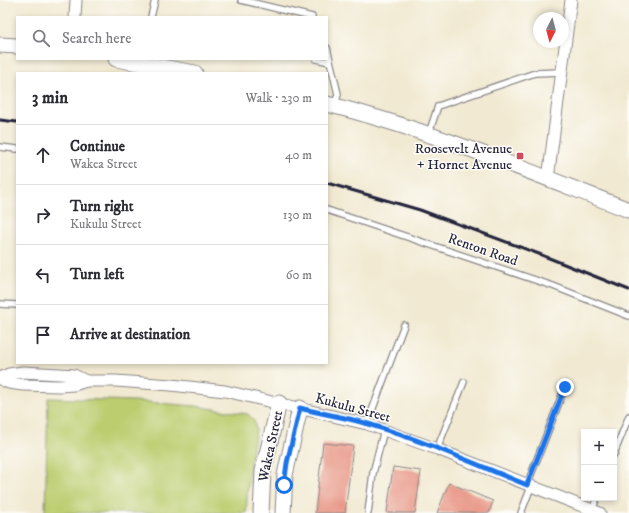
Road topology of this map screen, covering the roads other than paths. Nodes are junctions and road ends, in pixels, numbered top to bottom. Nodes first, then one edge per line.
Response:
1 (76, 0) edge
2 (155, 0) edge
3 (241, 0) edge
4 (572, 0) edge
5 (75, 16) edge
6 (151, 16) edge
7 (308, 16) edge
8 (0, 44) edge
9 (16, 46) edge
10 (328, 53) edge
11 (130, 60) edge
12 (321, 60) edge
13 (145, 61) edge
14 (330, 62) junction
15 (191, 72) edge
16 (561, 72) junction
17 (331, 105) edge
18 (428, 134) junction
19 (0, 147) edge
20 (16, 149) edge
21 (548, 179) junction
22 (328, 210) edge
23 (629, 210) edge
24 (0, 304) edge
25 (16, 305) edge
26 (629, 316) edge
27 (404, 326) dead end
28 (0, 378) edge
29 (464, 382) dead end
30 (565, 387) dead end
31 (279, 403) junction
32 (300, 408) junction
33 (629, 416) edge
34 (367, 424) junction
35 (384, 430) junction
36 (617, 446) edge
37 (437, 449) junction
38 (529, 486) junction
39 (597, 501) edge
40 (596, 511) edge
41 (261, 513) edge
42 (283, 513) edge
43 (368, 513) edge
44 (521, 513) edge

1 - 5 street
2 - 6 lane
3 - 7 lane
4 - 16 street
8 - 9 main road
10 - 14 lane
11 - 13 main road
12 - 14 lane
13 - 15 main road
14 - 17 lane
16 - 18 lane
16 - 21 street
17 - 18 main road
18 - 21 main road
19 - 20 lane
21 - 23 main road
22 - 26 lane, Renton Road
24 - 25 lane
27 - 34 lane
28 - 31 street, Kukulu Street
29 - 37 lane
30 - 38 lane
31 - 32 street, Kukulu Street
31 - 41 main road, Wakea Street
32 - 34 street, Kukulu Street
32 - 42 main road, Wakea Street
33 - 36 lane
34 - 35 street, Kukulu Street
35 - 37 street, Kukulu Street
35 - 43 lane
37 - 38 street, Kukulu Street
38 - 40 street, Kukulu Street
38 - 44 lane
39 - 40 lane

